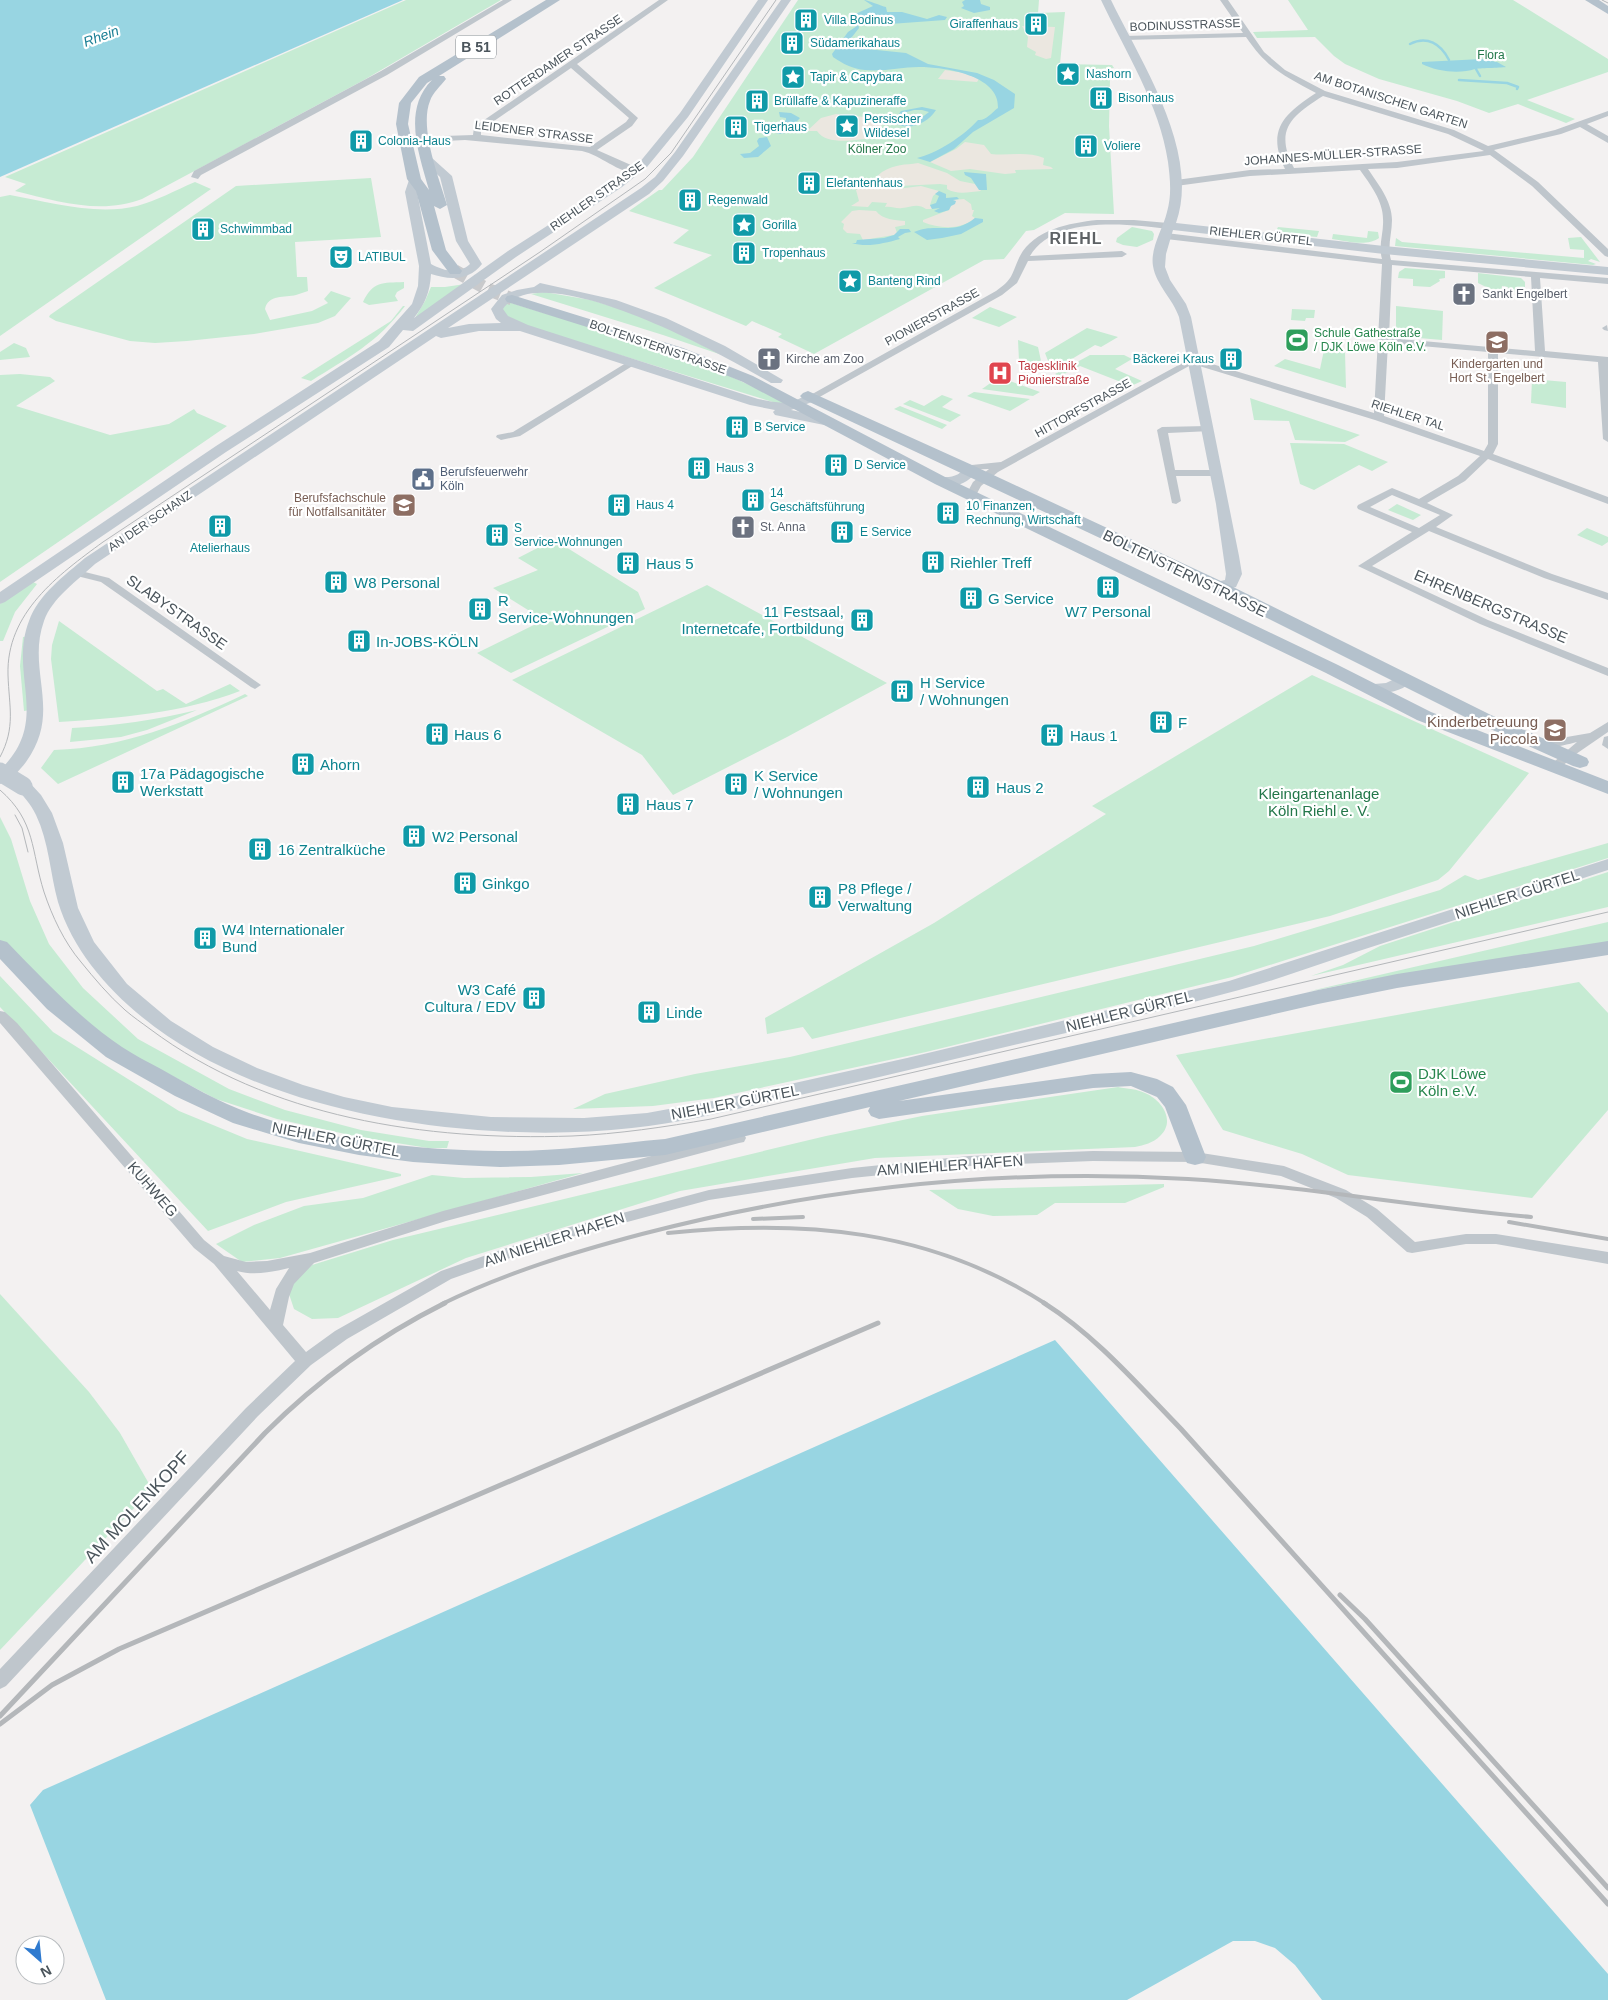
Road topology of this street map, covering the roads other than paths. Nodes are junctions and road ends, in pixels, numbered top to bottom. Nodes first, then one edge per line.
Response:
1 (508, 0) edge
2 (554, 0) edge
3 (568, 0) edge
4 (664, 0) edge
5 (763, 0) edge
6 (786, 0) edge
7 (1106, 0) edge
8 (1224, 0) edge
9 (1590, 0) edge
10 (1608, 11) edge
11 (1248, 35) junction
12 (1124, 38) junction
13 (572, 64) junction
14 (1322, 93) junction
15 (1608, 113) edge
16 (1581, 124) junction
17 (403, 134) junction
18 (485, 138) junction
19 (1608, 140) edge
20 (424, 141) junction
21 (593, 150) junction
22 (1490, 150) junction
23 (1363, 168) junction
24 (637, 171) junction
25 (1291, 171) junction
26 (195, 177) dead end
27 (414, 179) junction
28 (1176, 183) junction
29 (1167, 231) junction
30 (512, 254) junction
31 (1122, 254) dead end
32 (1608, 254) edge
33 (1386, 256) junction
34 (1023, 259) junction
35 (465, 264) junction
36 (425, 266) junction
37 (1608, 271) edge
38 (1535, 276) junction
39 (515, 279) junction
40 (1608, 281) edge
41 (552, 290) junction
42 (523, 328) junction
43 (1384, 340) junction
44 (421, 342) junction
45 (384, 344) junction
46 (1493, 351) junction
47 (1540, 354) junction
48 (1605, 360) edge
49 (631, 363) junction
50 (1197, 368) junction
51 (776, 380) junction
52 (805, 401) junction
53 (755, 402) junction
54 (1379, 418) junction
55 (829, 422) junction
56 (1207, 429) junction
57 (501, 437) dead end
58 (1608, 439) edge
59 (1488, 457) junction
60 (1003, 465) junction
61 (966, 468) junction
62 (1171, 473) junction
63 (1216, 473) junction
64 (986, 478) junction
65 (941, 480) junction
66 (971, 495) junction
67 (1176, 501) dead end
68 (1608, 501) edge
69 (1419, 503) junction
70 (1424, 529) junction
71 (1233, 562) junction
72 (77, 573) junction
73 (1217, 586) junction
74 (1608, 598) edge
75 (0, 599) edge
76 (1249, 603) junction
77 (1608, 672) edge
78 (1405, 679) junction
79 (255, 685) dead end
80 (1368, 688) junction
81 (1608, 726) edge
82 (1595, 735) junction
83 (1608, 740) edge
84 (1537, 744) junction
85 (1608, 745) edge
86 (1561, 762) junction
87 (0, 772) edge
88 (1608, 773) edge
89 (0, 779) edge
90 (1608, 788) edge
91 (1608, 864) edge
92 (0, 947) edge
93 (1608, 950) edge
94 (0, 957) edge
95 (0, 1015) edge
96 (827, 1116) junction
97 (740, 1138) junction
98 (408, 1156) junction
99 (1195, 1157) junction
100 (493, 1162) junction
101 (311, 1258) junction
102 (1608, 1258) edge
103 (219, 1260) junction
104 (275, 1326) junction
105 (305, 1361) junction
106 (0, 1681) edge

1 - 26 street
2 - 17 main road, AN DER SCHANZ / B 51
3 - 20 main road, B 51
4 - 13 street, ROTTERDAMER STRASSE
5 - 24 main road, RIEHLER STRASSE
6 - 39 main road, RIEHLER STRASSE
7 - 12 street
8 - 11 street, AM BOTANISCHEN GARTEN
9 - 10 main road
11 - 12 street, BODINUSSTRASSE
11 - 14 street, AM BOTANISCHEN GARTEN
12 - 28 street
13 - 18 street, ROTTERDAMER STRASSE
13 - 21 street
14 - 22 street, AM BOTANISCHEN GARTEN
14 - 25 street
15 - 16 street, JOHANNES-MÜLLER-STRASSE
16 - 19 street
16 - 22 street, JOHANNES-MÜLLER-STRASSE
17 - 20 main road
17 - 27 main road, AN DER SCHANZ / B 51
18 - 20 street, LEIDENER STRASSE
18 - 21 street, LEIDENER STRASSE
20 - 35 main road, B 51
21 - 24 street, LEIDENER STRASSE
22 - 23 street, JOHANNES-MÜLLER-STRASSE
22 - 32 street, AM BOTANISCHEN GARTEN
23 - 25 street, JOHANNES-MÜLLER-STRASSE
23 - 33 street
24 - 30 main road, RIEHLER STRASSE
25 - 28 street, JOHANNES-MÜLLER-STRASSE
27 - 35 main road, AN DER SCHANZ
27 - 36 main road, AN DER SCHANZ / B 51
28 - 29 main road
29 - 33 main road, RIEHLER GÜRTEL
29 - 34 street, RIEHLER GÜRTEL
29 - 50 main road
30 - 35 street
30 - 45 main road, RIEHLER STRASSE
31 - 34 street
33 - 37 main road, RIEHLER GÜRTEL
33 - 38 street, RIEHLER GÜRTEL
33 - 43 street
34 - 52 street, PIONIERSTRASSE
35 - 36 main road
36 - 45 main road, AN DER SCHANZ / B 51
38 - 40 street, RIEHLER GÜRTEL
38 - 47 street
39 - 41 main road, BOLTENSTERNSTRASSE
39 - 44 main road, RIEHLER STRASSE
41 - 42 main road
41 - 51 main road, BOLTENSTERNSTRASSE
42 - 44 main road
42 - 49 main road, BOLTENSTERNSTRASSE
43 - 46 street
43 - 54 street
44 - 72 main road, AN DER SCHANZ
45 - 75 main road, AN DER SCHANZ / B 51
46 - 47 street
46 - 59 street
47 - 48 street
48 - 58 street
49 - 53 main road, BOLTENSTERNSTRASSE
49 - 57 street, BOLTENSTERNSTRASSE
50 - 54 street, RIEHLER TAL
50 - 56 main road
50 - 60 street, HITTORFSTRASSE
51 - 52 main road, BOLTENSTERNSTRASSE
51 - 52 main road, BOLTENSTERNSTRASSE
52 - 53 street, BOLTENSTERNSTRASSE
52 - 55 main road, BOLTENSTERNSTRASSE
52 - 61 main road, BOLTENSTERNSTRASSE
53 - 55 main road
54 - 59 street, RIEHLER TAL
55 - 65 main road, BOLTENSTERNSTRASSE
56 - 62 street
56 - 63 main road
59 - 68 street, RIEHLER TAL
59 - 69 street
60 - 61 street, HITTORFSTRASSE
60 - 64 street, HITTORFSTRASSE
61 - 64 main road, BOLTENSTERNSTRASSE
61 - 65 main road
62 - 63 street
62 - 67 street
63 - 71 main road
64 - 66 street, HITTORFSTRASSE
64 - 73 main road, BOLTENSTERNSTRASSE
65 - 66 main road, BOLTENSTERNSTRASSE
66 - 80 main road, BOLTENSTERNSTRASSE
69 - 70 street
69 - 70 street
70 - 74 street
70 - 77 street, EHRENBERGSTRASSE
71 - 73 main road
71 - 76 main road
72 - 79 street, SLABYSTRASSE
72 - 89 main road, AN DER SCHANZ
73 - 76 main road, BOLTENSTERNSTRASSE
76 - 78 main road, BOLTENSTERNSTRASSE
78 - 80 street
78 - 84 main road, BOLTENSTERNSTRASSE
80 - 86 main road, BOLTENSTERNSTRASSE
81 - 82 street
82 - 84 street
82 - 86 street
83 - 85 street
84 - 86 main road, BOLTENSTERNSTRASSE
86 - 88 main road, BOLTENSTERNSTRASSE
86 - 90 main road, BOLTENSTERNSTRASSE
87 - 91 main road, NIEHLER GÜRTEL, bridge
92 - 98 main road, NIEHLER GÜRTEL
93 - 96 main road, NIEHLER GÜRTEL
93 - 100 main road, NIEHLER GÜRTEL
94 - 98 main road, NIEHLER GÜRTEL
95 - 103 street, KUHWEG
96 - 97 main road, NIEHLER GÜRTEL
96 - 99 main road
97 - 100 main road, NIEHLER GÜRTEL
97 - 101 street
98 - 100 main road, NIEHLER GÜRTEL
99 - 102 street, AM NIEHLER HAFEN
99 - 105 street, AM NIEHLER HAFEN
101 - 103 street
101 - 104 street
103 - 104 street, KUHWEG
104 - 105 street, KUHWEG
105 - 106 street, AM MOLENKOPF

